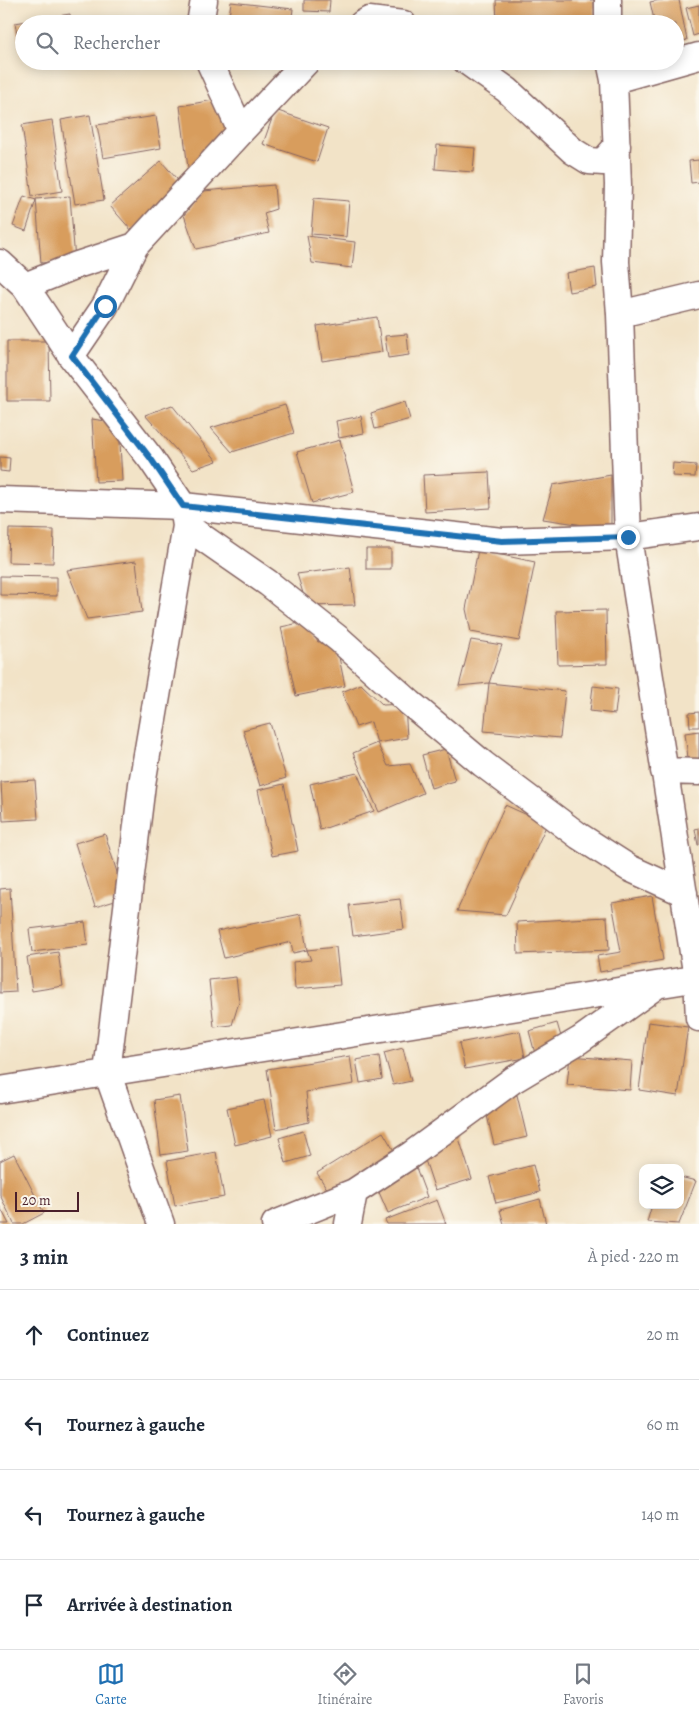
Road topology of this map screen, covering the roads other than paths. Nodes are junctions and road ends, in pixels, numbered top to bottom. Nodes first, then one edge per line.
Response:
1 (204, 0) edge
2 (608, 0) edge
3 (202, 15) edge
4 (608, 15) edge
5 (699, 56) edge
6 (684, 59) edge
7 (213, 70) edge
8 (299, 70) edge
9 (479, 70) edge
10 (612, 71) edge
11 (241, 131) junction
12 (617, 146) junction
13 (136, 246) junction
14 (0, 264) edge
15 (25, 286) junction
16 (699, 295) edge
17 (620, 314) junction
18 (72, 356) junction
19 (0, 500) edge
20 (185, 516) junction
21 (699, 527) edge
22 (628, 537) junction
23 (664, 771) junction
24 (699, 772) edge
25 (684, 893) junction
26 (698, 979) edge
27 (655, 986) junction
28 (699, 1018) edge
29 (107, 1072) junction
30 (0, 1090) edge
31 (354, 1192) junction
32 (289, 1222) edge
33 (162, 1224) edge
34 (348, 1224) edge

1 - 3 street
2 - 4 street
5 - 6 street
7 - 11 street
8 - 11 street
9 - 12 street
10 - 12 street
11 - 13 street
12 - 17 street
13 - 15 street
13 - 18 street
14 - 15 street
15 - 18 street
16 - 17 street
17 - 22 street
18 - 20 street
19 - 20 street
20 - 22 street
20 - 25 street
20 - 29 street
21 - 22 street
22 - 23 street
23 - 24 street
23 - 25 street
25 - 26 street
26 - 27 street
26 - 28 street
27 - 29 street
27 - 31 street
29 - 30 street
29 - 33 street
31 - 32 street
31 - 34 street

